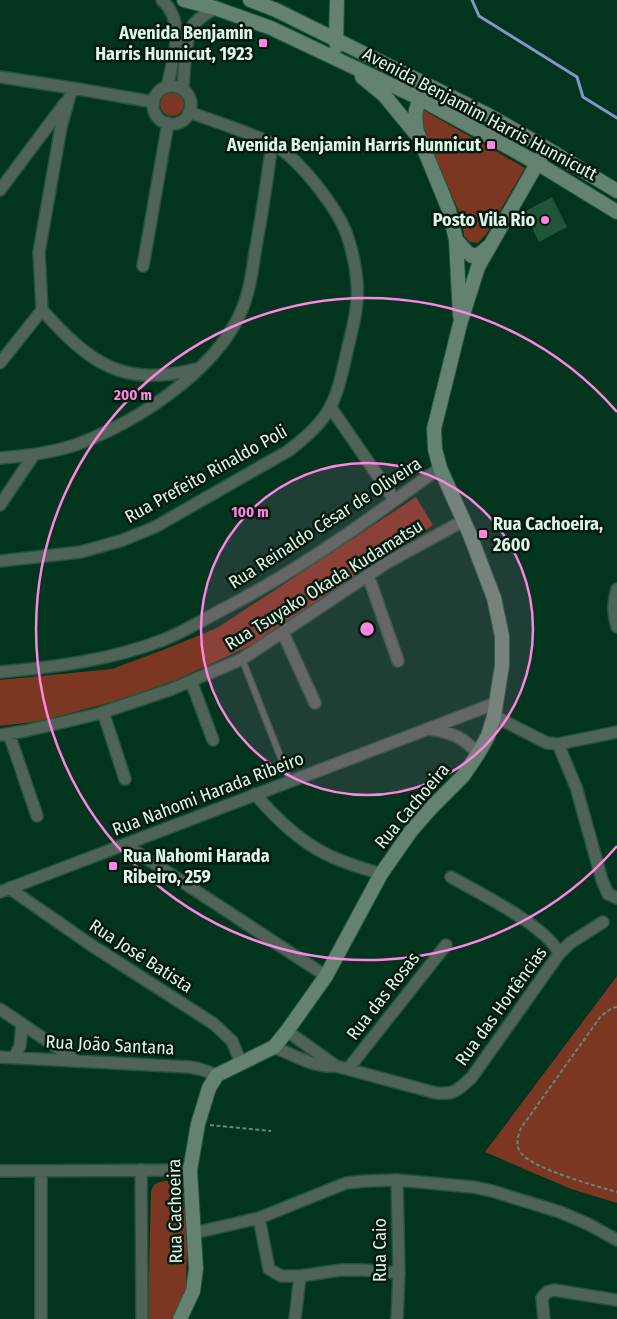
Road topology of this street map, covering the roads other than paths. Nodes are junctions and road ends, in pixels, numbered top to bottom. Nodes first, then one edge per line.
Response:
1 (162, 0) edge
2 (184, 0) edge
3 (250, 0) edge
4 (337, 0) edge
5 (215, 8) junction
6 (336, 40) junction
7 (342, 61) junction
8 (0, 77) edge
9 (167, 87) junction
10 (72, 88) junction
11 (436, 88) junction
12 (183, 90) junction
13 (421, 99) junction
14 (68, 100) junction
15 (154, 102) junction
16 (189, 112) junction
17 (168, 123) junction
18 (420, 138) junction
19 (272, 144) junction
20 (548, 144) junction
21 (537, 163) junction
22 (0, 190) edge
23 (617, 192) edge
24 (617, 212) edge
25 (456, 240) junction
26 (490, 245) junction
27 (143, 266) dead end
28 (42, 310) junction
29 (460, 324) junction
30 (0, 363) edge
31 (200, 368) junction
32 (331, 408) junction
33 (33, 456) junction
34 (0, 458) edge
35 (440, 468) junction
36 (394, 499) junction
37 (0, 505) edge
38 (464, 521) junction
39 (0, 561) edge
40 (368, 575) junction
41 (617, 589) edge
42 (617, 627) edge
43 (283, 633) junction
44 (242, 659) junction
45 (398, 661) dead end
46 (0, 672) edge
47 (191, 681) junction
48 (315, 703) dead end
49 (495, 710) junction
50 (104, 712) junction
51 (428, 729) junction
52 (617, 732) edge
53 (5, 734) edge
54 (213, 740) dead end
55 (558, 744) junction
56 (478, 754) junction
57 (125, 780) dead end
58 (290, 781) junction
59 (255, 794) junction
60 (37, 816) dead end
61 (126, 845) junction
62 (381, 874) junction
63 (450, 877) dead end
64 (5, 890) edge
65 (617, 898) edge
66 (603, 922) dead end
67 (446, 945) dead end
68 (558, 954) junction
69 (326, 976) junction
70 (0, 1009) edge
71 (22, 1024) junction
72 (287, 1031) junction
73 (274, 1047) junction
74 (0, 1057) edge
75 (14, 1058) junction
76 (78, 1062) junction
77 (241, 1063) junction
78 (336, 1066) junction
79 (348, 1069) junction
80 (217, 1076) junction
81 (141, 1170) junction
82 (190, 1170) junction
83 (0, 1171) edge
84 (41, 1171) junction
85 (397, 1180) junction
86 (259, 1218) junction
87 (194, 1233) junction
88 (617, 1240) edge
89 (398, 1272) junction
90 (300, 1276) junction
91 (617, 1300) edge
92 (41, 1319) edge
93 (142, 1319) edge
94 (180, 1319) edge
95 (294, 1319) edge
96 (396, 1319) edge
97 (544, 1319) edge

1 - 9 street
2 - 5 main road, Avenida Benjamim Harris Hunnicutt
3 - 6 main road, Avenida Benjamim Harris Hunnicutt
4 - 6 main road
5 - 7 main road, Avenida Benjamim Harris Hunnicutt
5 - 12 street
6 - 7 main road
6 - 11 main road, Avenida Benjamim Harris Hunnicutt
7 - 13 main road, Avenida Benjamim Harris Hunnicutt
7 - 18 main road
8 - 10 street
9 - 12 street
9 - 15 street
10 - 14 street
10 - 15 street
11 - 13 main road
11 - 20 main road, Avenida Benjamim Harris Hunnicutt
12 - 16 street
13 - 18 main road
13 - 21 main road, Avenida Benjamim Harris Hunnicutt
14 - 22 street
14 - 28 street
15 - 17 street
16 - 17 street
16 - 19 street, Rua Prefeito Rinaldo Poli
17 - 27 street
18 - 25 main road, Rua Cachoeira
19 - 31 street
19 - 32 street, Rua Prefeito Rinaldo Poli
20 - 21 main road, Rua Cachoeira
20 - 23 main road, Avenida Benjamim Harris Hunnicutt
21 - 24 main road, Avenida Benjamim Harris Hunnicutt
21 - 26 main road, Rua Cachoeira
25 - 26 main road
25 - 29 main road, Rua Cachoeira
26 - 29 main road, Rua Cachoeira
28 - 30 street
28 - 31 street
29 - 35 main road, Rua Cachoeira
31 - 33 street
32 - 36 street
32 - 39 street, Rua Prefeito Rinaldo Poli
33 - 34 street
33 - 37 street
35 - 36 street, Rua Reinaldo César de Oliveira
35 - 38 main road, Rua Cachoeira
36 - 46 street, Rua Reinaldo César de Oliveira
38 - 40 street, Rua Tsuyako Okada Kudamatsu
38 - 49 main road, Rua Cachoeira
40 - 43 street, Rua Tsuyako Okada Kudamatsu
40 - 45 street
41 - 42 street
43 - 44 street, Rua Tsuyako Okada Kudamatsu
43 - 48 street
44 - 47 street, Rua Tsuyako Okada Kudamatsu
44 - 58 lane
47 - 50 street, Rua Tsuyako Okada Kudamatsu
47 - 54 street
49 - 51 street, Rua Nahomi Harada Ribeiro
49 - 55 street
49 - 56 main road, Rua Cachoeira
50 - 53 street, Rua Tsuyako Okada Kudamatsu
50 - 57 street
51 - 56 street
51 - 58 street, Rua Nahomi Harada Ribeiro
52 - 55 street
53 - 60 street
55 - 65 street
56 - 62 main road, Rua Cachoeira
58 - 59 street, Rua Nahomi Harada Ribeiro
59 - 61 street, Rua Nahomi Harada Ribeiro
59 - 62 street
61 - 64 street, Rua Nahomi Harada Ribeiro
61 - 69 street
62 - 69 main road, Rua Cachoeira
63 - 68 street
64 - 77 street, Rua José Batista
66 - 68 street, Rua das Hortências
67 - 79 street, Rua das Rosas
68 - 79 street, Rua das Hortências
69 - 72 main road, Rua Cachoeira
70 - 71 street
71 - 75 street
71 - 76 street
72 - 73 main road, Rua Cachoeira
72 - 78 street, Rua das Hortências
73 - 77 main road, Rua Cachoeira
73 - 78 street, Rua das Hortências
74 - 75 street, Rua João Santana
75 - 76 street, Rua João Santana
76 - 80 street, Rua João Santana
77 - 80 main road, Rua Cachoeira
78 - 79 street, Rua das Hortências
80 - 82 main road, Rua Cachoeira
81 - 82 street
81 - 84 street
81 - 93 street
82 - 87 main road, Rua Cachoeira
83 - 84 street
84 - 92 street
85 - 86 street
85 - 88 street
85 - 89 street, Rua Caio
86 - 87 street
86 - 90 street
87 - 94 main road, Rua Cachoeira
89 - 90 street
89 - 96 street, Rua Caio
90 - 95 street
91 - 97 street

